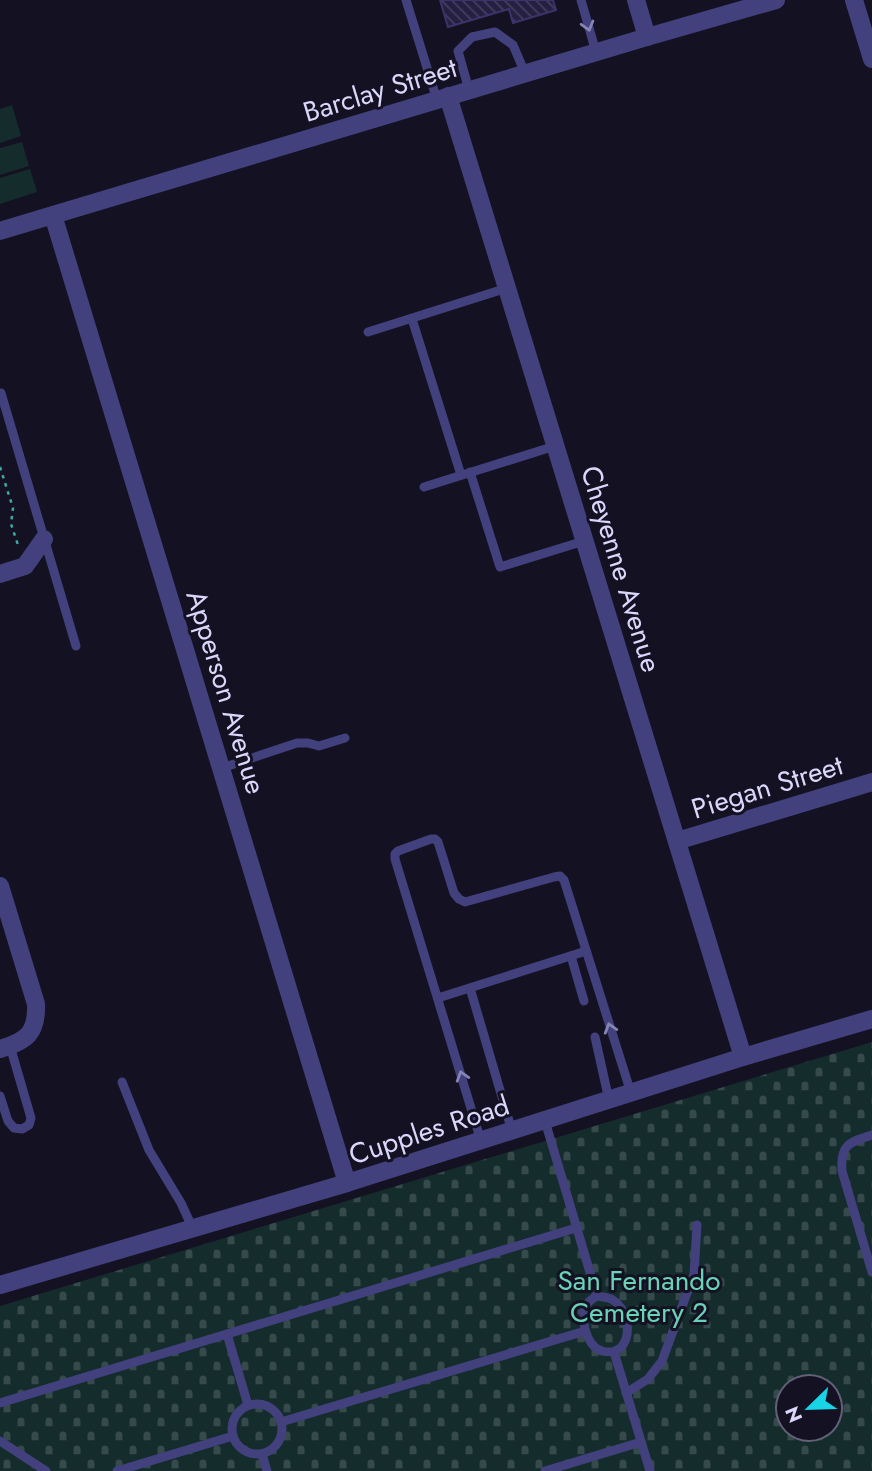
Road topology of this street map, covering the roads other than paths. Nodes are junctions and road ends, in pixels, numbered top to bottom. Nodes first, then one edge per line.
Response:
1 (406, 0) edge
2 (581, 0) edge
3 (636, 0) edge
4 (776, 0) edge
5 (854, 0) edge
6 (647, 37) junction
7 (596, 52) junction
8 (872, 59) edge
9 (525, 73) junction
10 (469, 90) junction
11 (442, 98) junction
12 (53, 215) junction
13 (0, 231) edge
14 (507, 288) junction
15 (412, 319) junction
16 (369, 332) dead end
17 (1, 393) edge
18 (555, 446) junction
19 (466, 473) junction
20 (424, 486) dead end
21 (44, 539) junction
22 (584, 541) junction
23 (0, 574) edge
24 (76, 646) dead end
25 (345, 738) dead end
26 (222, 768) junction
27 (872, 782) edge
28 (677, 841) junction
29 (0, 886) edge
30 (586, 951) junction
31 (571, 956) junction
32 (470, 988) junction
33 (438, 998) junction
34 (584, 1000) dead end
35 (872, 1018) edge
36 (595, 1037) dead end
37 (5, 1048) edge
38 (743, 1058) junction
39 (122, 1082) dead end
40 (631, 1093) junction
41 (0, 1096) edge
42 (609, 1100) junction
43 (545, 1121) junction
44 (512, 1131) junction
45 (872, 1135) edge
46 (481, 1141) junction
47 (347, 1184) junction
48 (697, 1225) dead end
49 (576, 1228) junction
50 (193, 1229) junction
51 (872, 1272) edge
52 (0, 1285) edge
53 (597, 1296) junction
54 (585, 1331) junction
55 (227, 1334) junction
56 (614, 1352) junction
57 (626, 1393) junction
58 (0, 1404) edge
59 (248, 1405) junction
60 (282, 1422) junction
61 (233, 1436) junction
62 (0, 1441) edge
63 (641, 1442) junction
64 (262, 1454) junction
65 (46, 1471) edge
66 (117, 1471) edge
67 (267, 1471) edge
68 (545, 1471) edge
69 (650, 1471) edge

1 - 11 lane
2 -> 7 lane
3 - 6 street
4 - 6 street, Barclay Street
5 - 8 street
6 - 7 street, Barclay Street
7 - 9 street, Barclay Street
9 - 10 street, Barclay Street
9 - 10 lane
10 - 11 street, Barclay Street
11 - 12 street, Barclay Street
11 - 14 street, Cheyenne Avenue
12 - 13 street, Barclay Street
12 - 26 street, Apperson Avenue
14 - 15 lane
14 - 18 street, Cheyenne Avenue
15 - 16 lane
15 - 19 lane
17 - 21 lane
18 - 19 lane
18 - 22 street, Cheyenne Avenue
19 - 20 lane
19 - 22 lane
21 - 23 street
21 - 24 lane
22 - 28 street, Cheyenne Avenue
25 - 26 lane
26 - 47 street, Apperson Avenue
27 - 28 street, Piegan Street
28 - 38 street, Cheyenne Avenue
29 - 37 street
30 - 31 lane
30 - 33 lane
40 -> 30 lane
31 - 32 lane
31 - 34 lane
32 - 33 lane
32 - 44 lane
46 -> 33 lane
35 - 38 street, Cupples Road
36 - 42 lane
37 - 41 lane
38 - 40 street, Cupples Road
39 - 50 lane
40 - 42 street, Cupples Road
42 - 43 street, Cupples Road
43 - 44 street, Cupples Road
43 - 49 lane
44 - 46 street, Cupples Road
45 - 51 lane
46 - 47 street, Cupples Road
47 - 50 street, Cupples Road
48 - 57 lane
49 - 53 lane
49 - 55 lane
50 - 52 street, Cupples Road
53 - 54 lane
53 - 56 lane
54 - 56 lane
54 - 60 lane
55 - 58 lane
55 - 59 lane
56 - 57 lane
57 - 63 lane
59 - 60 lane
59 - 61 lane
60 - 64 lane
61 - 64 lane
61 - 66 lane
62 - 65 lane
63 - 68 lane
63 - 69 lane
64 - 67 lane

